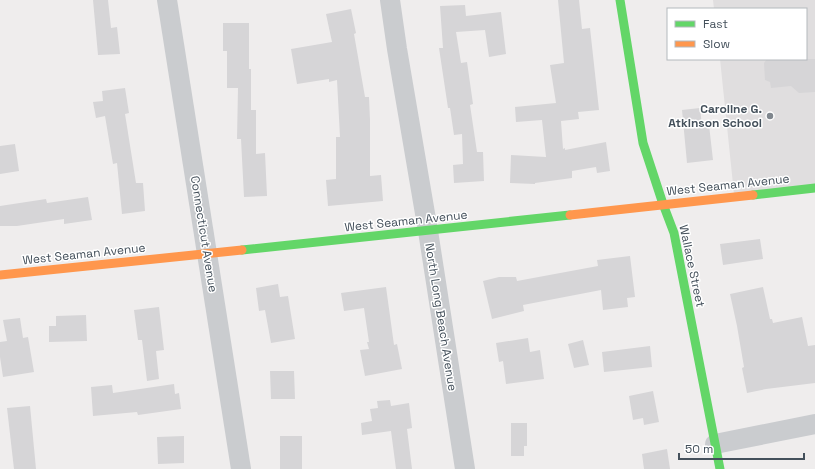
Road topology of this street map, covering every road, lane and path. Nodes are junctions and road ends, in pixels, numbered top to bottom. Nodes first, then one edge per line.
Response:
1 (167, 0) edge
2 (390, 0) edge
3 (620, 0) edge
4 (815, 188) edge
5 (663, 204) junction
6 (428, 231) junction
7 (207, 253) junction
8 (0, 275) edge
9 (815, 424) edge
10 (715, 444) junction
11 (241, 469) edge
12 (465, 469) edge
13 (720, 469) edge

1 - 7 street, Connecticut Avenue
2 - 6 street, North Long Beach Avenue
3 - 5 main road, Wallace Street
4 - 5 main road, West Seaman Avenue
5 - 6 main road, West Seaman Avenue
5 - 10 main road, Wallace Street
6 - 7 main road, West Seaman Avenue
6 - 12 street, North Long Beach Avenue
7 - 8 main road, West Seaman Avenue
7 - 11 street, Connecticut Avenue
9 - 10 street
10 - 13 main road, Wallace Street

